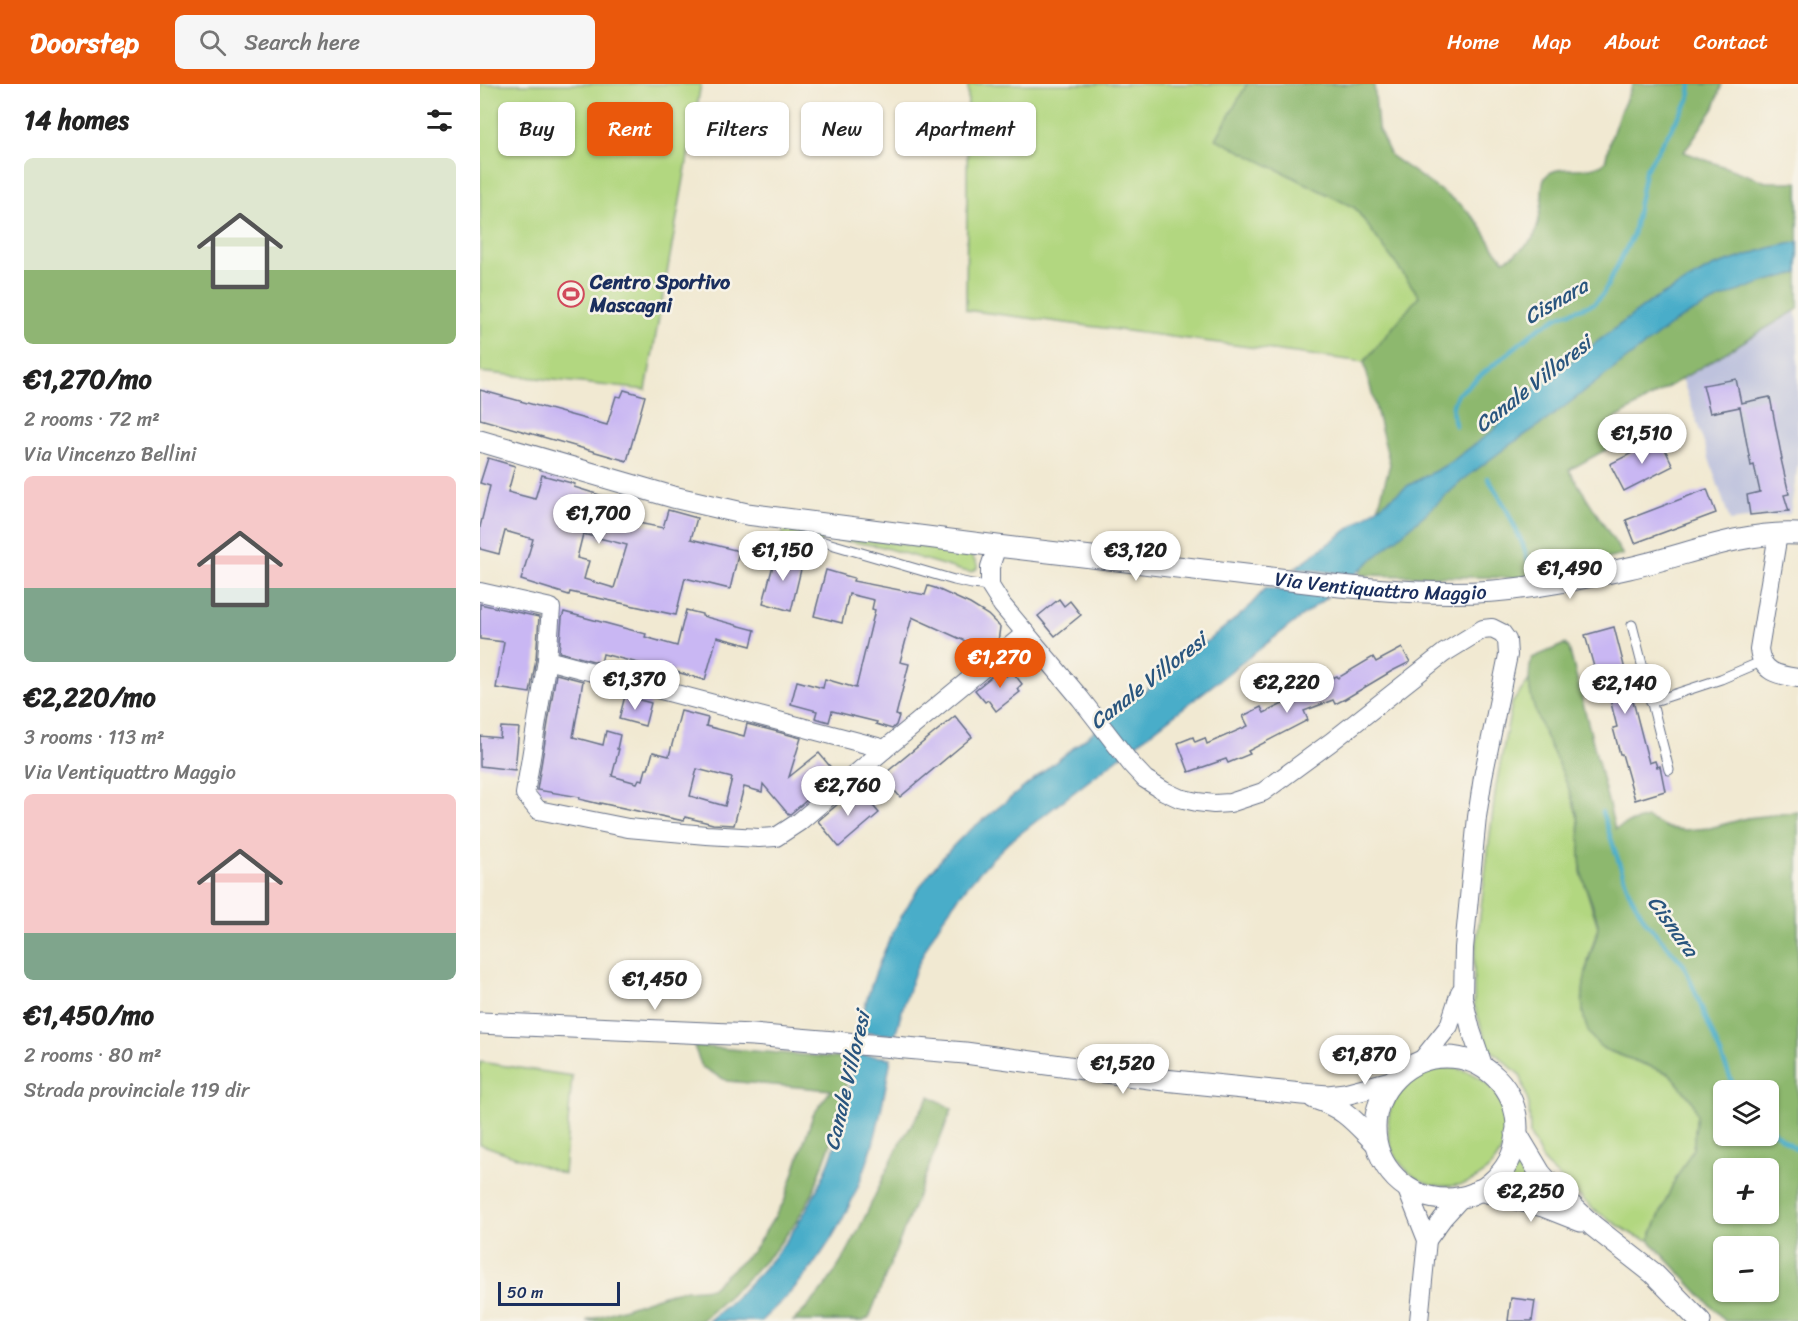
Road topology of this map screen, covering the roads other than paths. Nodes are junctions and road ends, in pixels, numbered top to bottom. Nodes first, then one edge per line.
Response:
1 (480, 443) edge
2 (1788, 534) edge
3 (824, 542) dead end
4 (997, 546) junction
5 (990, 586) junction
6 (480, 592) edge
7 (1632, 625) dead end
8 (1026, 633) junction
9 (547, 660) junction
10 (1763, 661) junction
11 (1798, 678) edge
12 (1651, 702) junction
13 (885, 749) junction
14 (1669, 770) dead end
15 (1462, 981) junction
16 (480, 1023) edge
17 (1421, 1061) junction
18 (1485, 1068) junction
19 (1391, 1082) junction
20 (1302, 1095) junction
21 (1516, 1133) junction
22 (1376, 1143) junction
23 (1406, 1187) junction
24 (1471, 1193) junction
25 (1593, 1226) junction
26 (1427, 1240) junction
27 (1419, 1321) edge
28 (1700, 1321) edge

1 - 4 street, Via Ventiquattro Maggio
2 - 4 street, Via Ventiquattro Maggio
2 - 10 street
3 - 5 lane
4 - 5 street
5 - 8 street
6 - 9 street
7 - 12 lane
8 - 13 street
8 - 15 street
9 - 13 street
9 - 13 street
10 - 11 street
10 - 12 lane
12 - 14 lane
15 - 17 street
15 - 18 street
16 - 20 street
17 - 18 street
17 - 19 street
18 - 21 street
19 - 20 street
19 - 22 street
20 - 22 street
21 - 24 street
21 - 25 street
22 - 23 street
23 - 24 street
23 - 26 street
24 - 25 street
24 - 26 street
25 - 28 street
26 - 27 street

